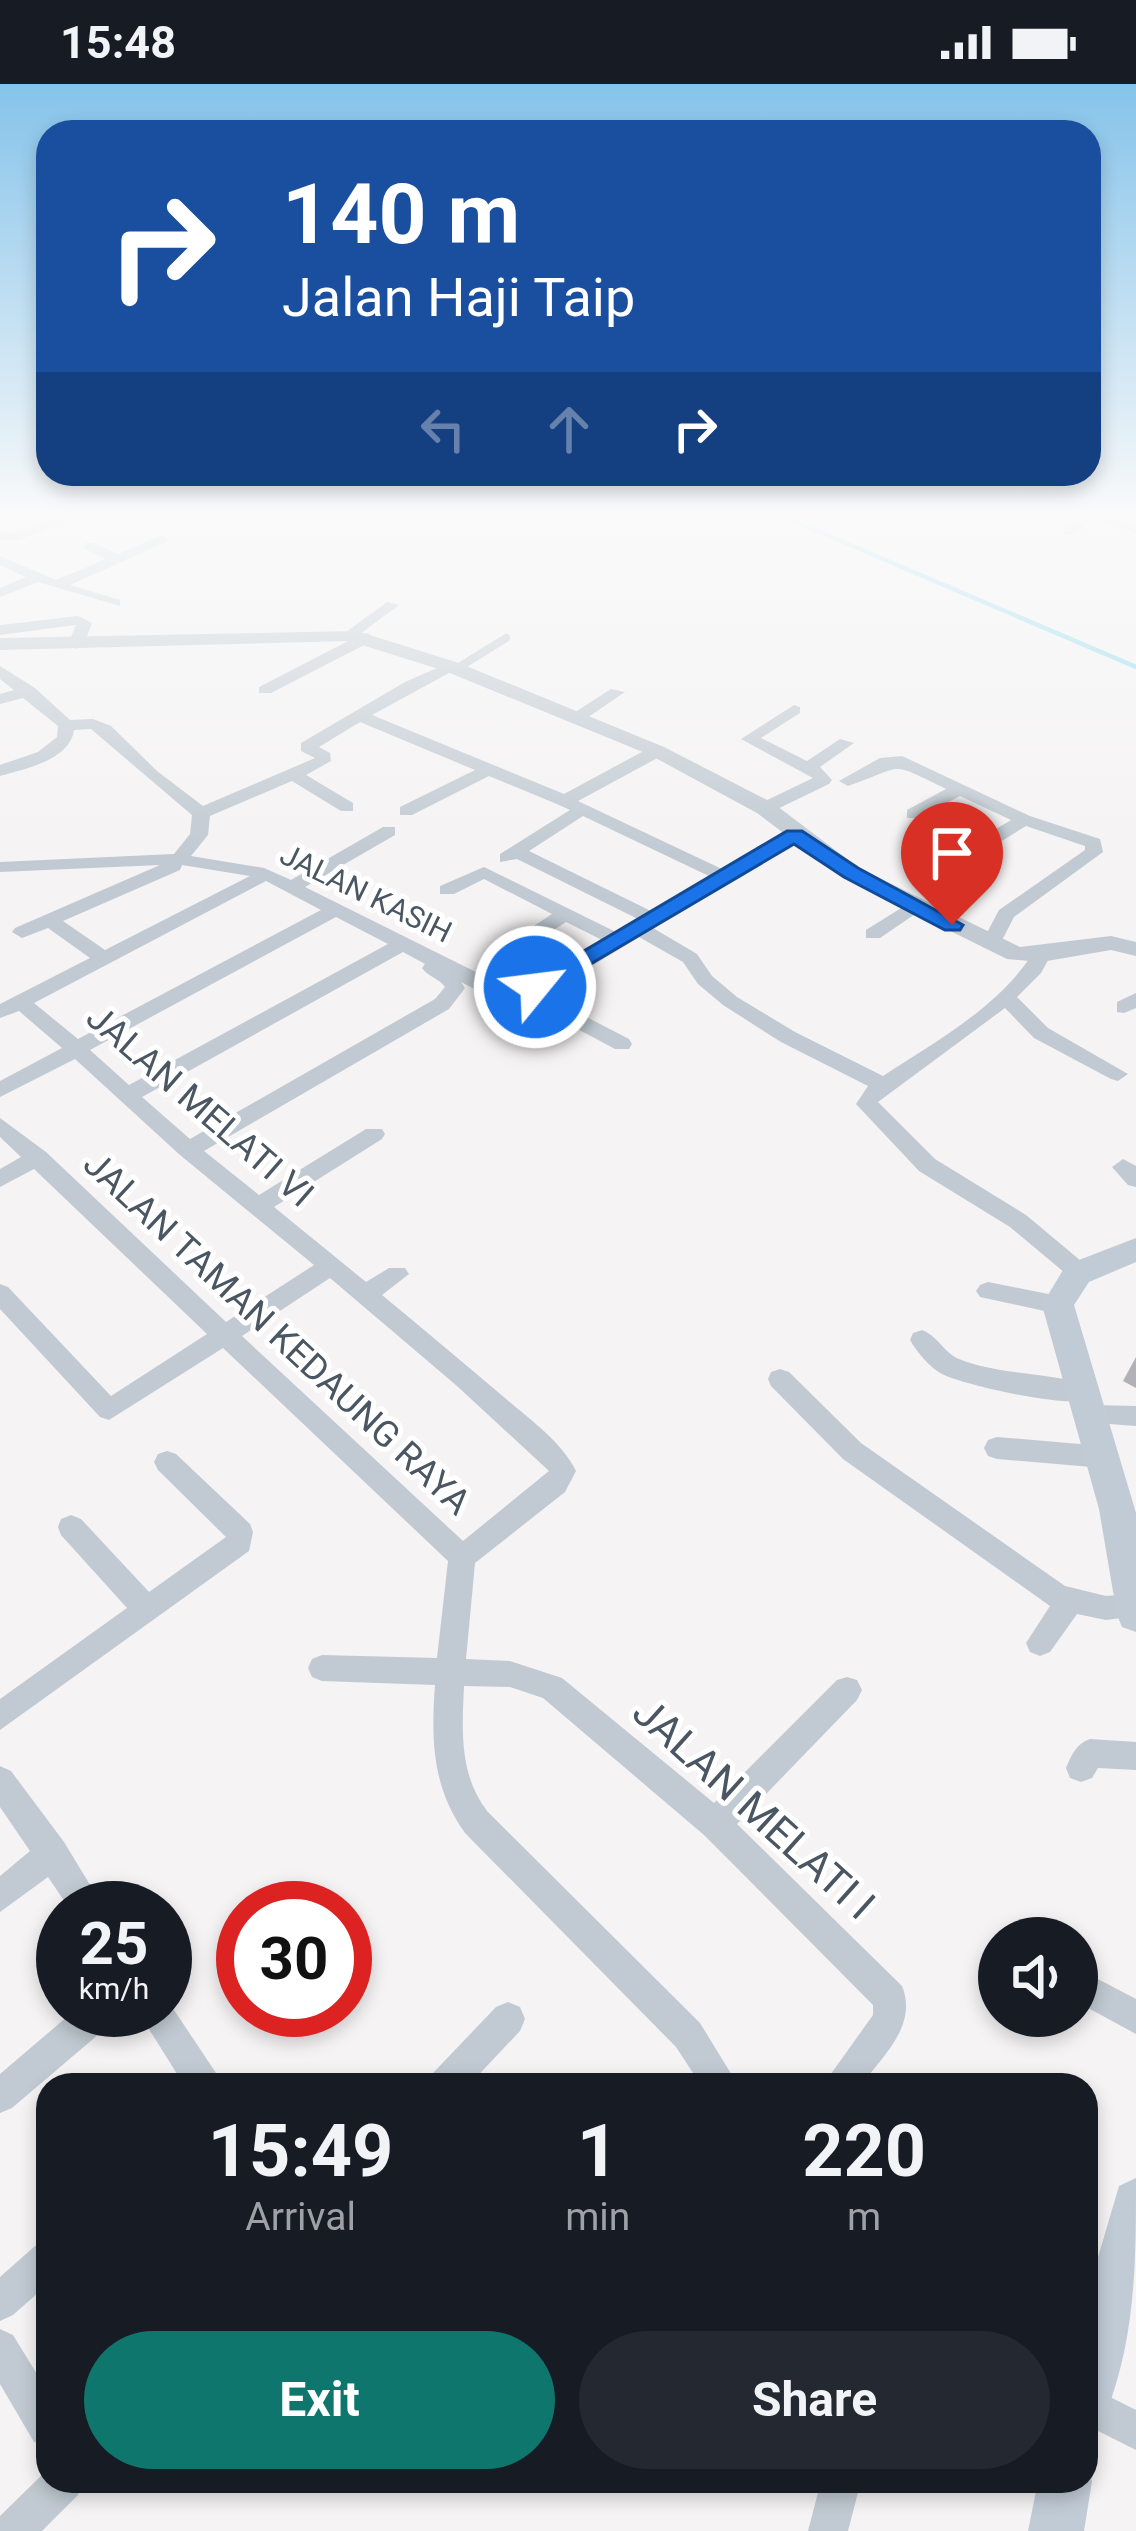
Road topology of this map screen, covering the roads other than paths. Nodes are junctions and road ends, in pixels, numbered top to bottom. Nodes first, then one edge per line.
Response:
1 (83, 626) edge
2 (369, 626) edge
3 (358, 637) junction
4 (506, 638) dead end
5 (0, 644) edge
6 (76, 644) junction
7 (454, 668) junction
8 (0, 671) edge
9 (266, 690) dead end
10 (29, 691) junction
11 (617, 692) dead end
12 (0, 699) edge
13 (794, 710) dead end
14 (360, 716) junction
15 (578, 717) junction
16 (66, 725) junction
17 (846, 742) dead end
18 (657, 751) junction
19 (807, 769) junction
20 (0, 771) edge
21 (485, 771) junction
22 (296, 776) junction
23 (848, 781) dead end
24 (959, 789) junction
25 (573, 806) junction
26 (346, 807) dead end
27 (765, 808) junction
28 (406, 811) dead end
29 (201, 813) junction
30 (913, 814) dead end
31 (1024, 820) junction
32 (389, 831) dead end
33 (794, 835) junction
34 (518, 851) junction
35 (179, 859) junction
36 (0, 867) edge
37 (484, 872) junction
38 (725, 877) junction
39 (259, 879) junction
40 (921, 882) dead end
41 (295, 885) junction
42 (447, 890) dead end
43 (914, 906) junction
44 (331, 912) junction
45 (565, 914) junction
46 (49, 920) junction
47 (648, 924) junction
48 (22, 932) dead end
49 (873, 934) dead end
50 (618, 941) junction
51 (1133, 943) edge
52 (991, 944) junction
53 (397, 947) junction
54 (515, 947) dead end
55 (1041, 955) junction
56 (103, 958) junction
57 (523, 997) junction
58 (1006, 998) junction
59 (21, 1001) junction
60 (0, 1012) edge
61 (622, 1044) dead end
62 (78, 1046) junction
63 (1118, 1074) dead end
64 (884, 1085) junction
65 (0, 1090) edge
66 (130, 1094) junction
67 (0, 1124) edge
68 (374, 1134) dead end
69 (188, 1150) junction
70 (38, 1157) junction
71 (0, 1179) edge
72 (259, 1206) junction
73 (1136, 1250) edge
74 (332, 1265) junction
75 (1078, 1272) junction
76 (397, 1274) dead end
77 (988, 1291) dead end
78 (0, 1293) edge
79 (366, 1294) junction
80 (1058, 1305) junction
81 (229, 1335) junction
82 (922, 1340) dead end
83 (780, 1379) dead end
84 (1087, 1404) junction
85 (1136, 1416) edge
86 (997, 1448) dead end
87 (1103, 1457) junction
88 (167, 1462) dead end
89 (71, 1527) dead end
90 (462, 1557) junction
91 (1068, 1603) junction
92 (1135, 1610) edge
93 (148, 1611) junction
94 (1040, 1643) dead end
95 (322, 1668) dead end
96 (452, 1670) junction
97 (847, 1690) dead end
98 (0, 1716) edge
99 (1136, 1756) edge
100 (1082, 1768) dead end
101 (0, 1781) edge
102 (716, 1824) junction
103 (52, 1853) junction
104 (70, 1881) edge
105 (0, 1896) edge
106 (1098, 1996) edge
107 (1136, 2017) edge
108 (508, 2019) dead end
109 (69, 2037) edge
110 (172, 2037) edge
111 (195, 2073) edge
112 (456, 2073) edge
113 (713, 2073) edge
114 (849, 2073) edge
115 (0, 2096) edge
116 (1135, 2210) edge
117 (36, 2270) edge
118 (0, 2302) edge
119 (0, 2348) edge
120 (1098, 2354) edge
121 (36, 2408) edge
122 (1098, 2408) edge
123 (1136, 2431) edge
124 (52, 2493) edge
125 (838, 2493) edge
126 (1063, 2493) edge
127 (14, 2531) edge
128 (828, 2531) edge
129 (1056, 2531) edge

1 - 6 street
2 - 3 street
3 - 6 street
3 - 7 street
3 - 9 street
4 - 7 lane
5 - 6 street
7 - 14 street
7 - 15 street
8 - 10 street
10 - 12 street
10 - 16 street
11 - 15 street
13 - 19 street
14 - 21 street
14 - 22 street
15 - 18 street
16 - 20 street
16 - 29 street
17 - 19 street
18 - 25 street
18 - 27 street
19 - 27 street
21 - 25 street
21 - 28 street
22 - 26 street
22 - 29 street
23 - 24 street
24 - 30 street
24 - 31 street
25 - 34 street
25 - 38 street
27 - 33 street
29 - 35 street
31 - 40 street
31 - 52 street
32 - 41 street
33 - 38 street
33 - 43 street
34 - 37 street
34 - 47 street
35 - 36 street, JALAN KASIH
35 - 41 street, JALAN KASIH
37 - 42 street
37 - 45 street
38 - 47 street
39 - 44 street
39 - 46 street
39 - 56 street
41 - 57 street, JALAN KASIH
43 - 49 street
43 - 52 street
44 - 53 street
44 - 62 street
45 - 50 street
45 - 54 street
46 - 48 street
46 - 56 street
47 - 50 street
47 - 64 street
50 - 57 street
51 - 55 street
52 - 55 street
53 - 66 street
53 - 69 street
55 - 58 street
56 - 59 street
57 - 61 street, JALAN KASIH
58 - 63 street
58 - 64 street
59 - 60 street
59 - 62 street, JALAN MELATI VI
62 - 65 street
62 - 66 street, JALAN MELATI VI
64 - 75 street
66 - 69 street, JALAN MELATI VI
67 - 70 street, JALAN TAMAN KEDAUNG RAYA
68 - 72 street
69 - 72 street, JALAN MELATI VI
70 - 71 street
70 - 81 street, JALAN TAMAN KEDAUNG RAYA
72 - 74 street, JALAN MELATI VI
73 - 75 main road
74 - 79 street, JALAN MELATI VI
74 - 81 street
75 - 80 main road
76 - 79 street
77 - 80 street
78 - 81 street
79 - 90 street, JALAN MELATI VI
80 - 84 main road
81 - 90 street, JALAN TAMAN KEDAUNG RAYA
82 - 84 street
83 - 91 street
84 - 85 street
84 - 87 main road
86 - 87 street
87 - 92 main road
88 - 93 street
89 - 93 street
90 - 96 street, JALAN TAMAN KEDAUNG RAYA
91 - 92 street
91 - 94 street
93 - 98 street
95 - 96 street, JALAN MELATI I
96 - 102 street, JALAN MELATI I
96 - 113 street, JALAN TAMAN KEDAUNG RAYA
97 - 102 street
99 - 100 street
101 - 103 street
102 - 114 street, JALAN MELATI I
103 - 104 street
103 - 105 street
106 - 107 street
108 - 112 street
109 - 115 street
110 - 111 street
116 - 120 main road
117 - 118 street
119 - 121 street
122 - 123 street
124 - 127 street
125 - 128 street
126 - 129 main road

